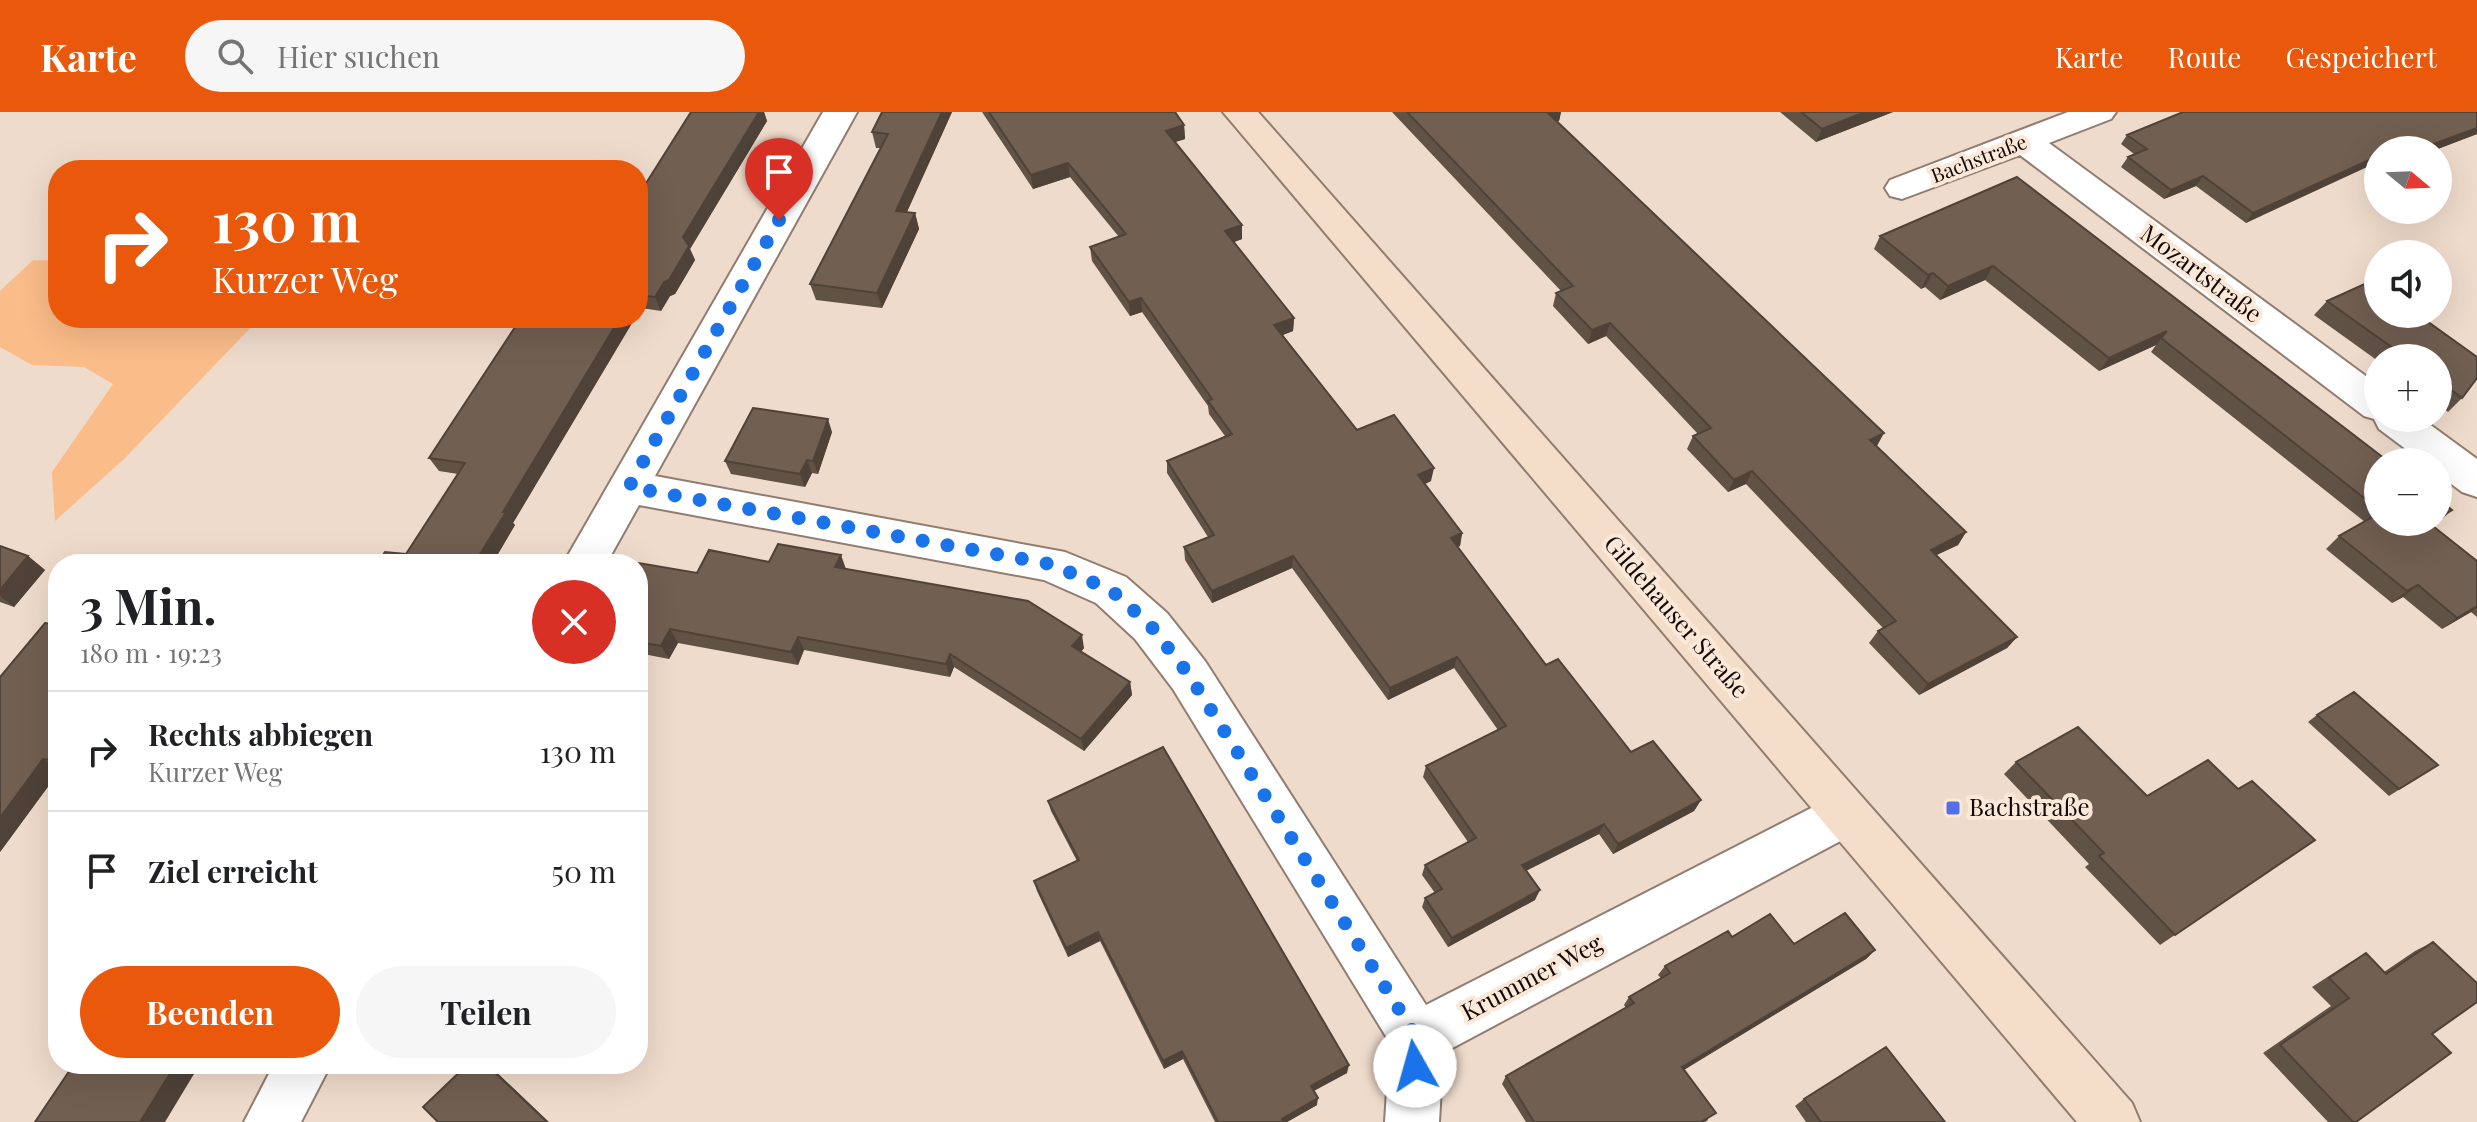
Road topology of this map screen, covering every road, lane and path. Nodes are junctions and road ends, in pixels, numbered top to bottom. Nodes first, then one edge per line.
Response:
1 (840, 112) edge
2 (1240, 112) edge
3 (2099, 112) edge
4 (2025, 142) junction
5 (1902, 188) dead end
6 (2364, 396) edge
7 (2412, 432) edge
8 (2477, 481) edge
9 (629, 487) junction
10 (590, 554) edge
11 (1846, 814) junction
12 (1417, 1038) junction
13 (298, 1074) edge
14 (271, 1122) edge
15 (1412, 1122) edge
16 (2113, 1122) edge

1 - 9 street
2 - 11 main road, Gildehauser Straße
3 - 4 street, Bachstraße
4 - 5 street, Bachstraße
4 - 6 street, Mozartstraße
7 - 8 street
9 - 10 street
9 - 12 street
11 - 12 street, Krummer Weg
11 - 16 main road, Gildehauser Straße
12 - 15 street
13 - 14 street

